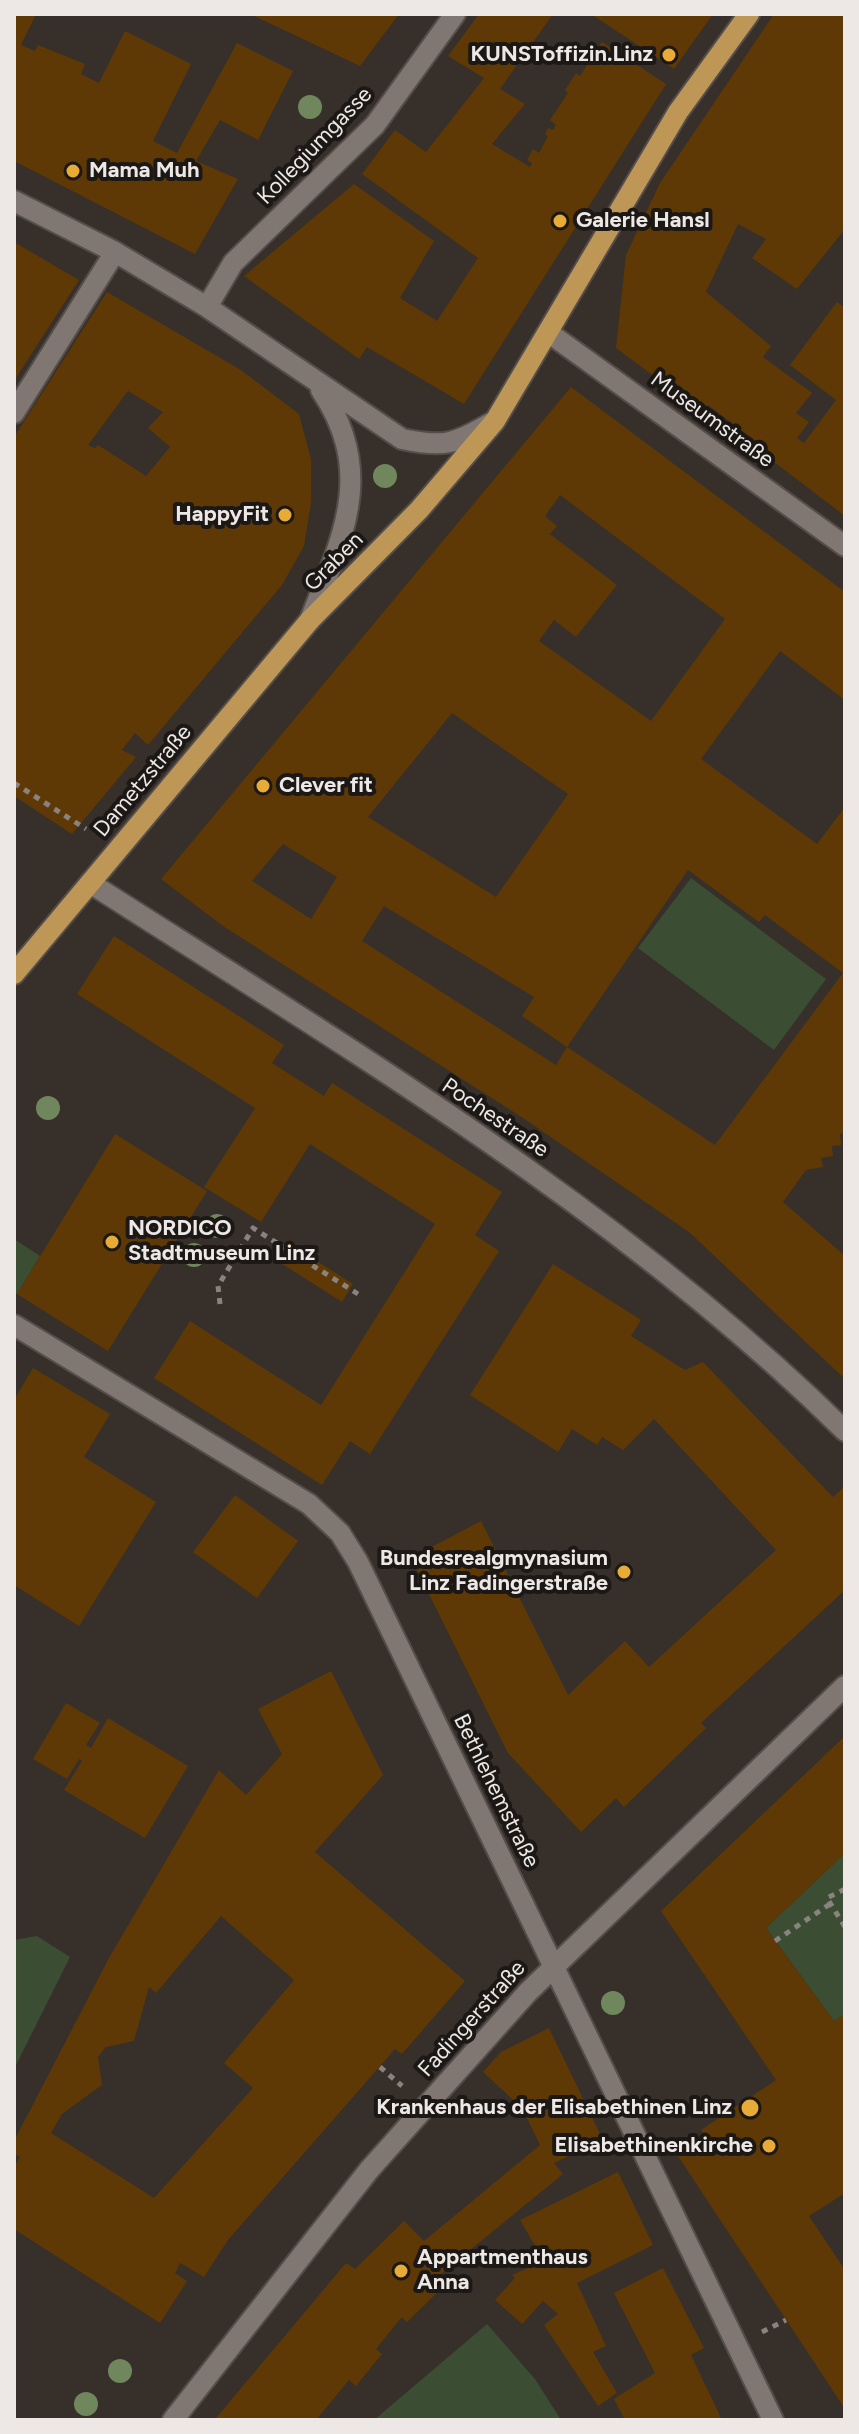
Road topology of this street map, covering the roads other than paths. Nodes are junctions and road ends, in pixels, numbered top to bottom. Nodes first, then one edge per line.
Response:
1 (455, 14) edge
2 (749, 14) edge
3 (14, 201) edge
4 (115, 252) junction
5 (207, 307) junction
6 (549, 333) junction
7 (316, 383) junction
8 (14, 413) edge
9 (495, 421) junction
10 (845, 546) edge
11 (310, 620) junction
12 (90, 883) junction
13 (14, 974) edge
14 (14, 1325) edge
15 (845, 1431) edge
16 (845, 1686) edge
17 (553, 1965) junction
18 (173, 2420) edge
19 (773, 2420) edge

1 - 5 street, Kollegiumgasse
2 - 6 main road, Graben
3 - 4 street, Graben
4 - 5 street, Graben
4 - 8 street
5 - 7 street, Graben
6 - 9 main road, Graben
6 - 10 street, Museumstraße
7 - 9 street, Graben
7 - 11 street, Graben
9 - 11 main road, Graben
11 - 12 main road, Dametzstraße
12 - 13 main road, Dametzstraße
12 - 15 street, Pochestraße
14 - 17 street, Bethlehemstraße
16 - 17 street, Fadingerstraße
17 - 18 street, Fadingerstraße
17 - 19 street, Bethlehemstraße

